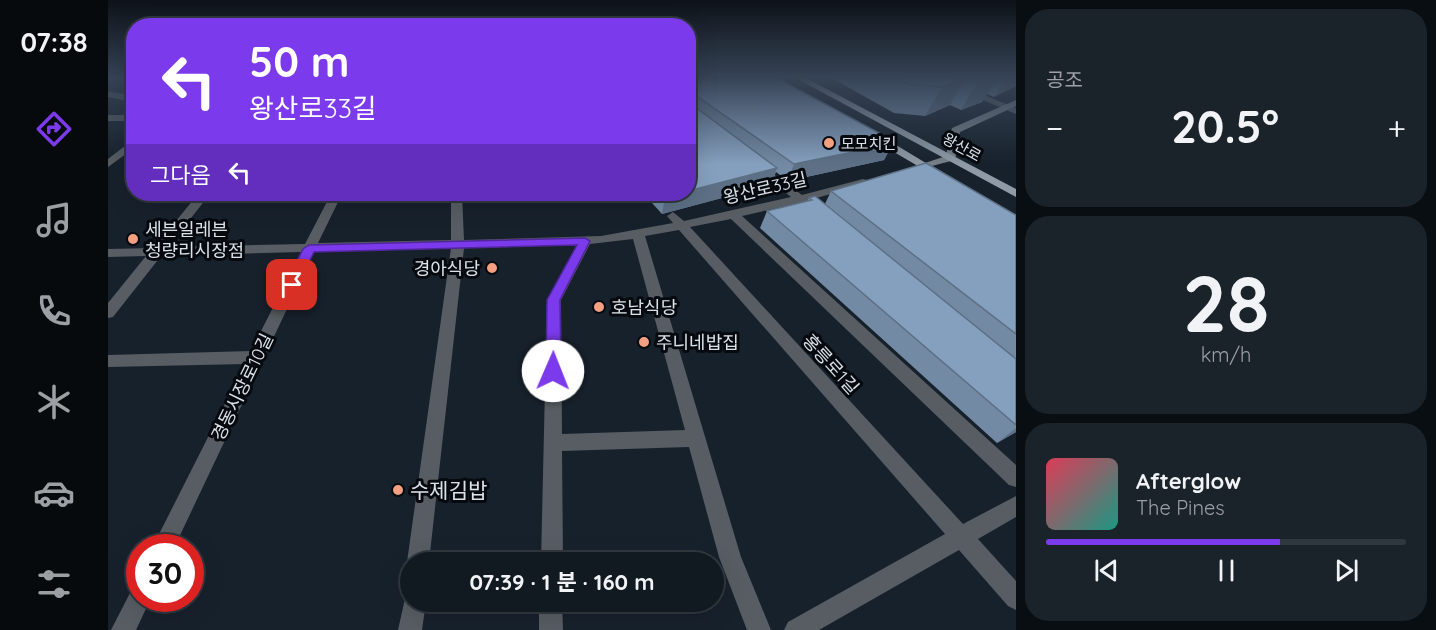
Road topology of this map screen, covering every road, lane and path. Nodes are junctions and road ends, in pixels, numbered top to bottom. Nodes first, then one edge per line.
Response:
1 (854, 106) edge
2 (1013, 107) edge
3 (108, 118) edge
4 (126, 118) edge
5 (869, 133) edge
6 (126, 149) edge
7 (745, 156) edge
8 (951, 158) junction
9 (108, 164) edge
10 (924, 165) junction
11 (902, 171) edge
12 (879, 177) edge
13 (950, 180) edge
14 (1016, 194) edge
15 (801, 199) junction
16 (198, 201) edge
17 (333, 201) edge
18 (456, 201) edge
19 (733, 213) junction
20 (819, 214) edge
21 (677, 221) junction
22 (638, 234) junction
23 (585, 241) junction
24 (458, 245) junction
25 (309, 249) junction
26 (157, 252) junction
27 (108, 253) edge
28 (108, 313) edge
29 (256, 357) junction
30 (108, 361) edge
31 (697, 438) junction
32 (553, 443) junction
33 (1016, 478) edge
34 (1016, 506) edge
35 (171, 534) edge
36 (961, 537) junction
37 (419, 552) edge
38 (552, 552) edge
39 (1016, 598) edge
40 (132, 612) edge
41 (413, 612) edge
42 (551, 612) edge
43 (123, 630) edge
44 (410, 630) edge
45 (551, 630) edge
46 (759, 630) edge
47 (796, 630) edge

1 - 8 main road, 왕산로
2 - 8 main road
3 - 4 street
5 - 10 main road, 왕산로
6 - 9 street
7 - 15 street
8 - 10 main road
8 - 14 main road, 왕산로
10 - 11 street
10 - 13 main road, 왕산로
12 - 15 street, 왕산로33길
15 - 19 street, 왕산로33길
15 - 20 street
16 - 26 street
17 - 25 street, 경동시장로10길
18 - 24 street
19 - 21 street, 왕산로33길
19 - 33 street
21 - 22 street, 왕산로33길
21 - 36 street, 홍릉로1길
22 - 23 street, 왕산로33길
22 - 31 street
23 - 24 street, 왕산로33길
23 - 32 street
24 - 25 street, 왕산로33길
24 - 37 street
25 - 26 street, 왕산로33길
25 - 29 street, 경동시장로10길
26 - 27 street, 왕산로33길
26 - 28 street
29 - 30 street
29 - 35 street, 경동시장로10길
31 - 32 street
31 - 46 street
32 - 38 street
34 - 36 street
36 - 39 street, 홍릉로1길
36 - 47 street
40 - 43 street
41 - 44 street
42 - 45 street

